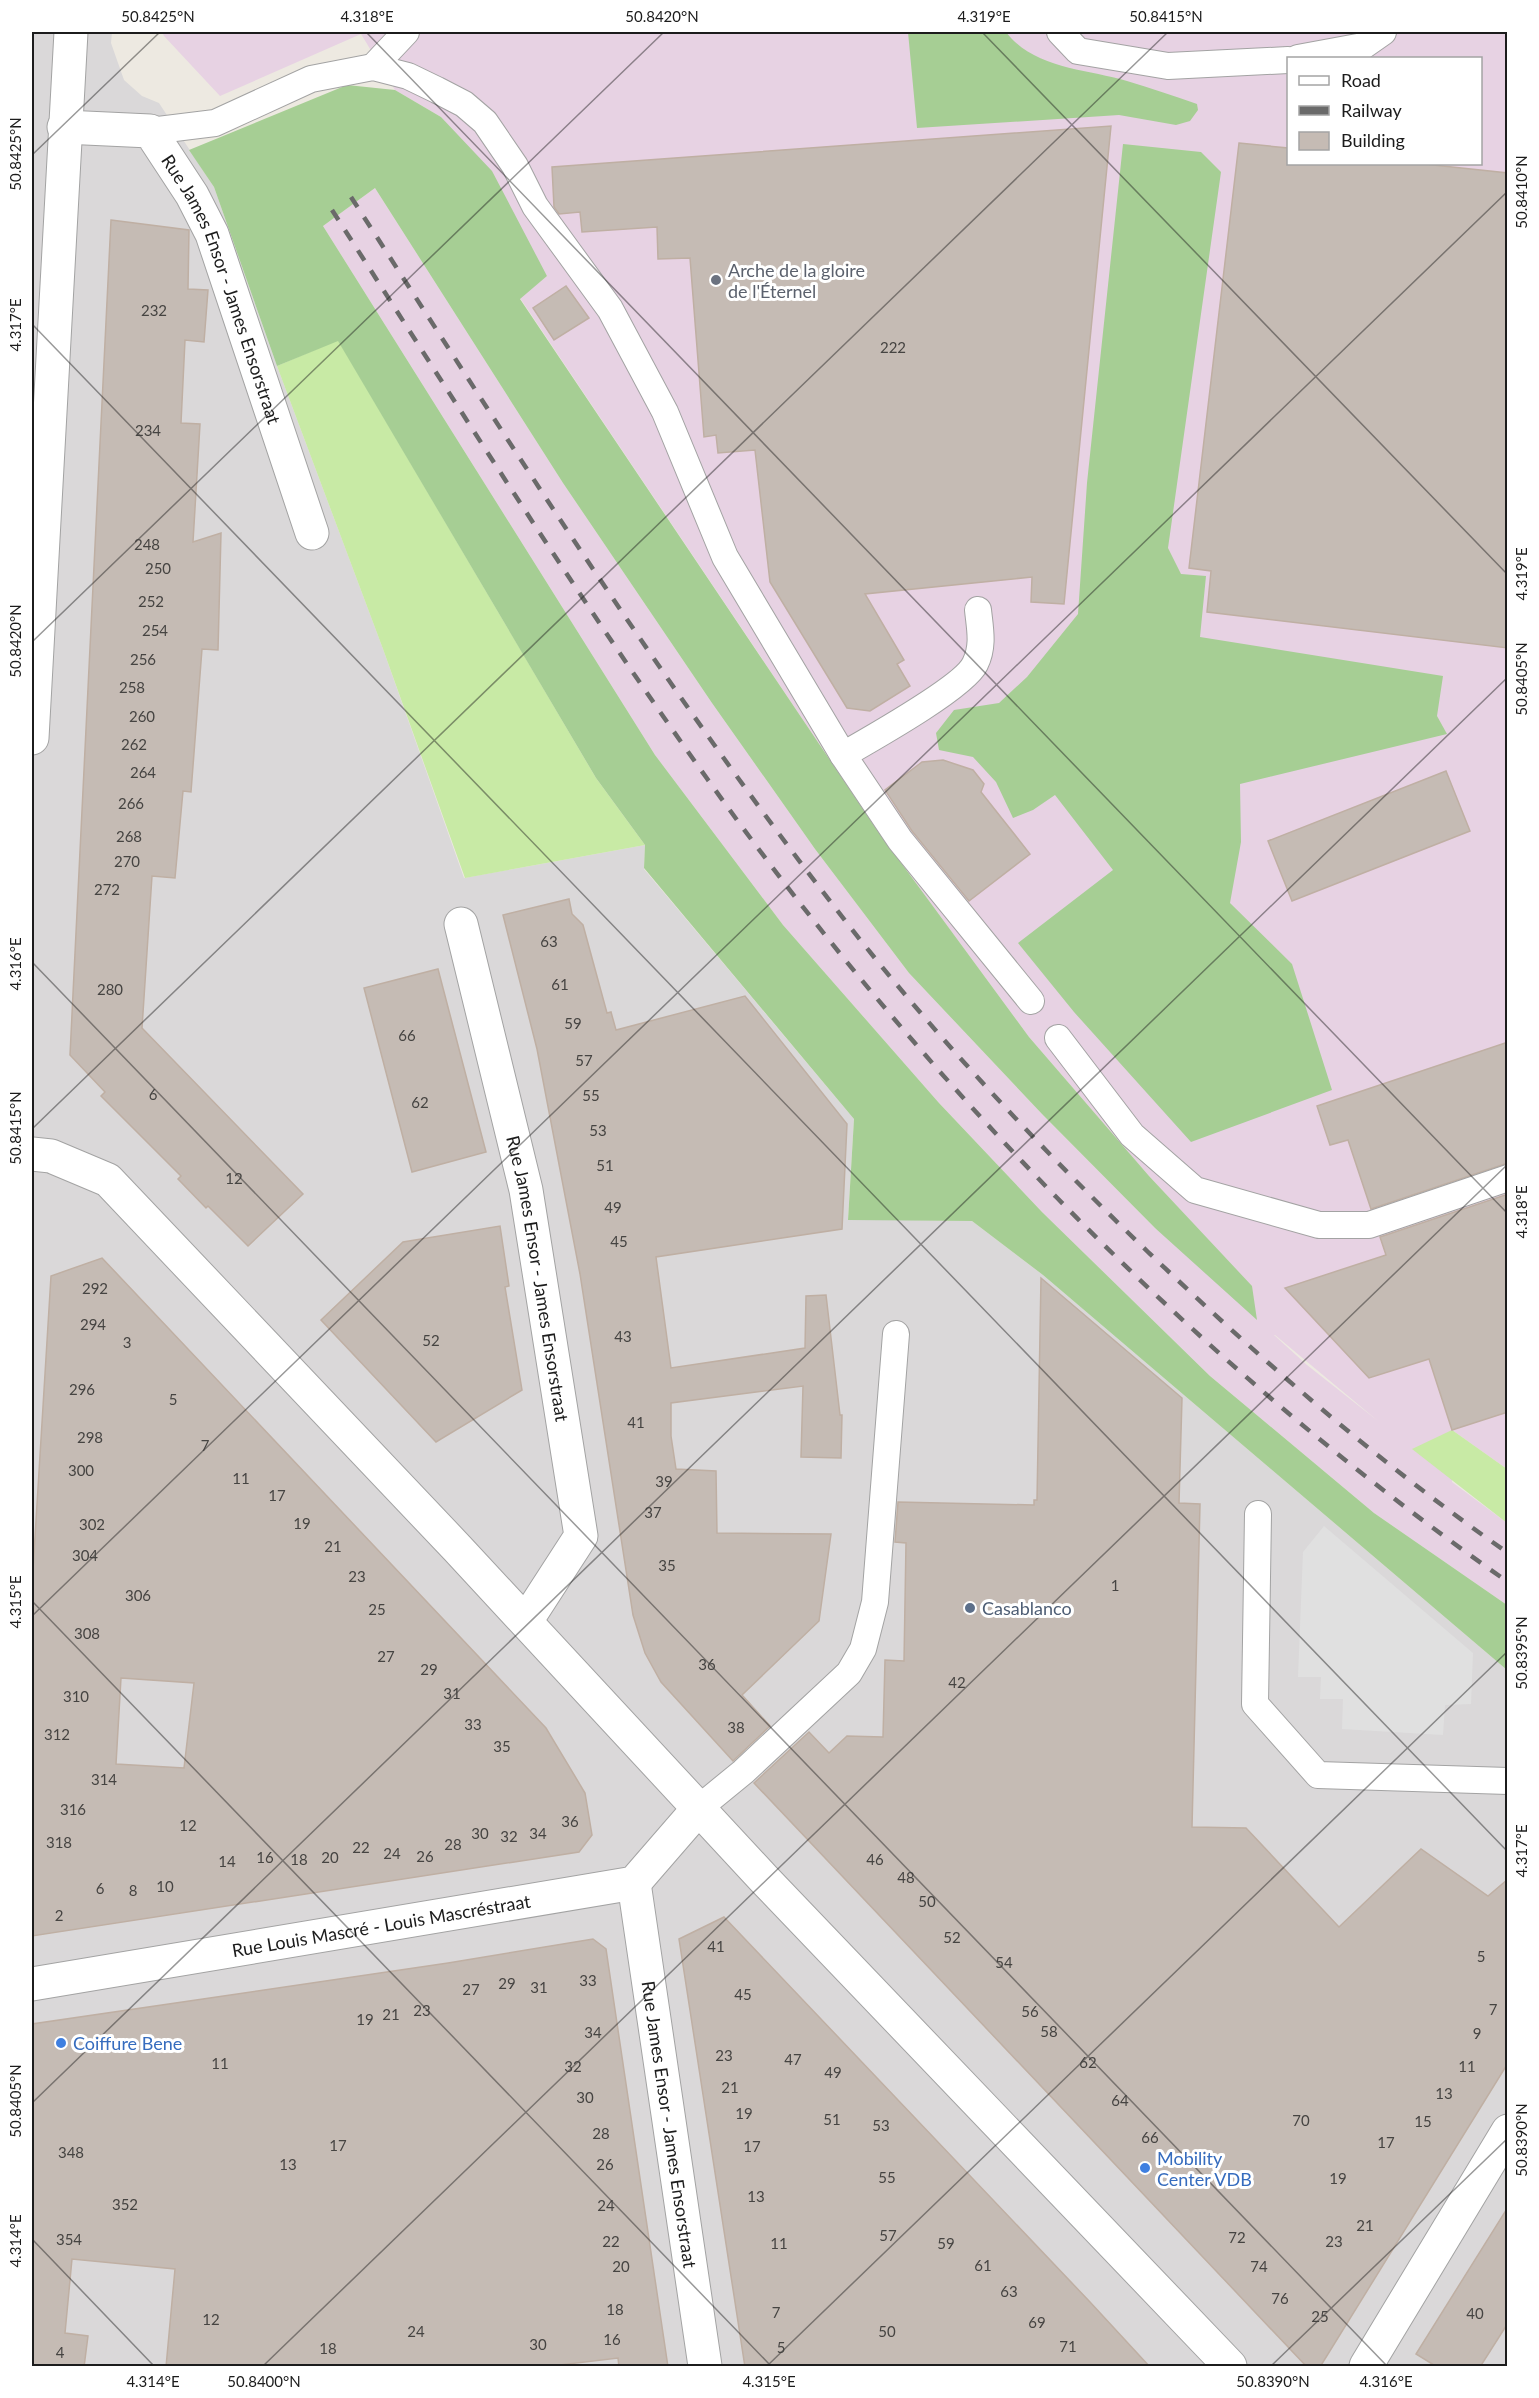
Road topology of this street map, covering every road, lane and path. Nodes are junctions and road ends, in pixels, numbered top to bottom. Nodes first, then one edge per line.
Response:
1 (71, 32) edge
2 (406, 32) edge
3 (1060, 32) edge
4 (1383, 32) edge
5 (1303, 57) edge
6 (1287, 60) edge
7 (373, 67) junction
8 (64, 127) junction
9 (150, 131) junction
10 (312, 533) dead end
11 (978, 610) dead end
12 (32, 738) edge
13 (843, 755) junction
14 (461, 924) dead end
15 (1031, 1001) dead end
16 (1058, 1038) dead end
17 (32, 1154) edge
18 (1508, 1178) edge
19 (896, 1334) dead end
20 (1258, 1514) dead end
21 (525, 1621) junction
22 (1508, 1781) edge
23 (699, 1808) junction
24 (634, 1883) junction
25 (32, 1984) edge
26 (1508, 2132) edge
27 (705, 2367) edge
28 (1230, 2367) edge
29 (1366, 2367) edge

1 - 8 street
2 - 7 lane
3 - 6 lane
4 - 5 lane
7 - 9 lane
7 - 13 lane
8 - 9 street
8 - 12 street
9 - 10 street, Rue James Ensor - James Ensorstraat
11 - 13 lane
13 - 15 lane
14 - 21 street, Rue James Ensor - James Ensorstraat
16 - 18 lane
17 - 21 street
19 - 23 lane
20 - 22 lane
21 - 23 street
23 - 24 street
23 - 28 street
24 - 25 street, Rue Louis Mascré - Louis Mascréstraat
24 - 27 street, Rue James Ensor - James Ensorstraat
26 - 29 street

